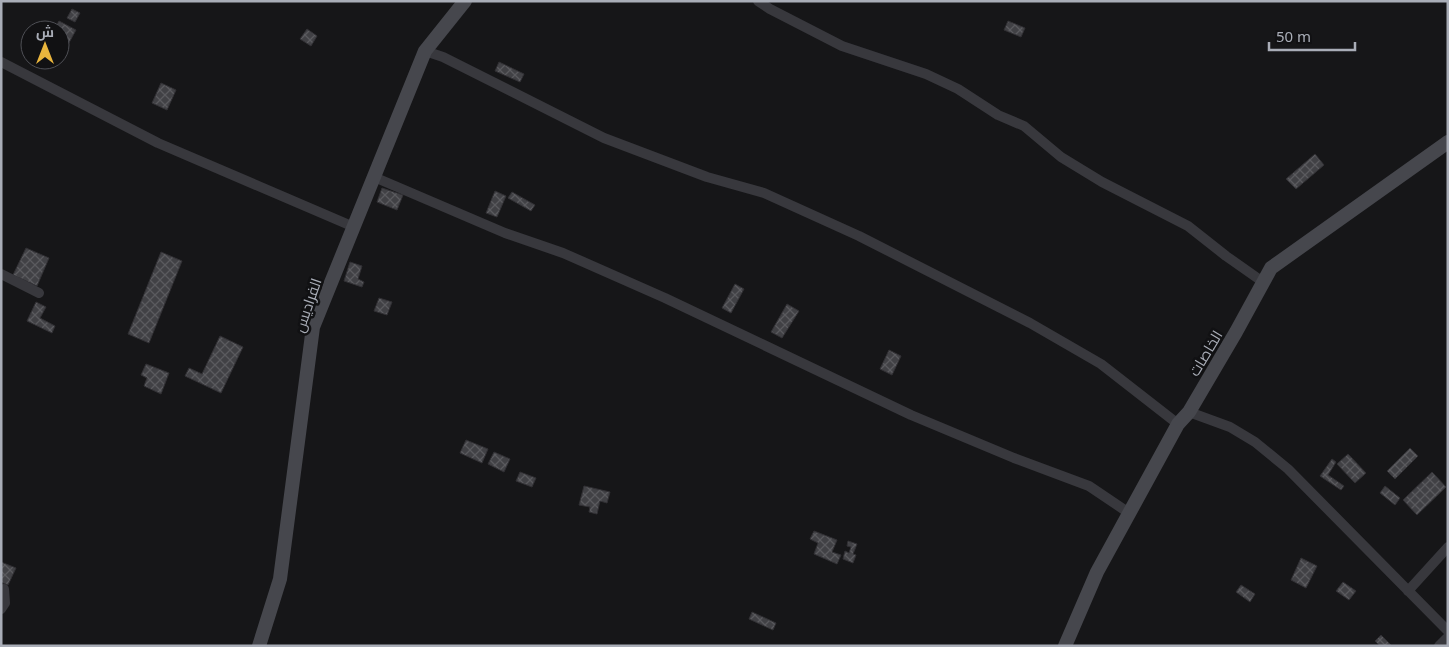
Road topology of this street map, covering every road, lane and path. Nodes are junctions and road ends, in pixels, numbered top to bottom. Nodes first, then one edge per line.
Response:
1 (465, 1) edge
2 (758, 1) edge
3 (425, 51) junction
4 (1, 62) edge
5 (1448, 142) edge
6 (374, 177) junction
7 (354, 227) junction
8 (1, 274) edge
9 (1263, 282) junction
10 (39, 293) dead end
11 (1188, 412) junction
12 (1178, 424) junction
13 (1129, 513) junction
14 (1448, 547) edge
15 (4, 589) dead end
16 (1408, 591) junction
17 (1, 609) edge
18 (1448, 631) edge
19 (1448, 637) edge
20 (259, 646) edge
21 (1065, 646) edge
22 (1439, 646) edge

1 - 3 street, الفراديس
2 - 9 street
3 - 6 street, الفراديس
3 - 12 street
4 - 7 street
5 - 9 street, الخاصات
6 - 7 street, الفراديس
6 - 13 street
7 - 20 street, الفراديس
8 - 10 street
9 - 11 street, الخاصات
11 - 12 street, الخاصات
11 - 16 street
12 - 13 street, الخاصات
13 - 21 street, الخاصات
14 - 16 street
15 - 17 street
16 - 18 street
19 - 22 street

